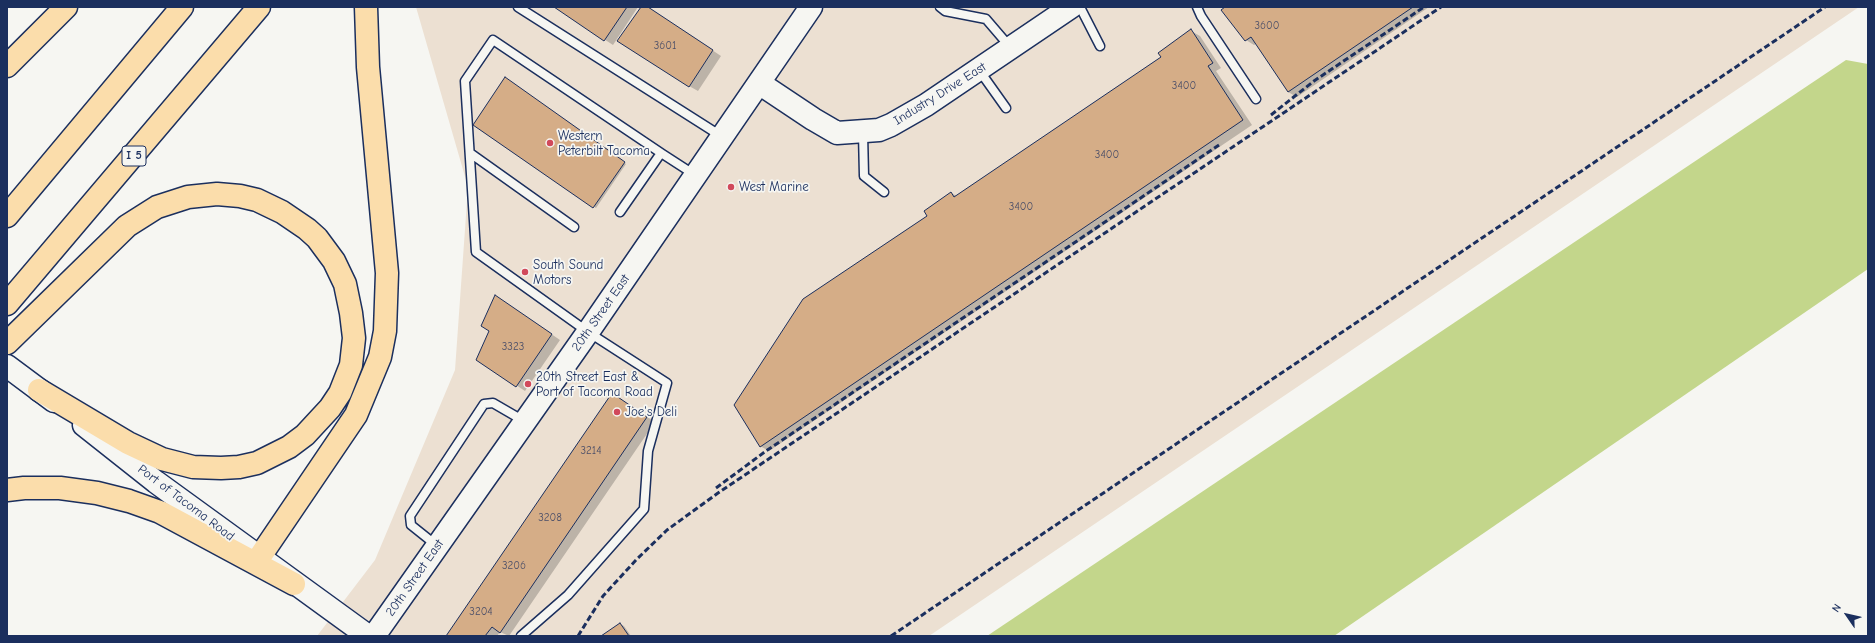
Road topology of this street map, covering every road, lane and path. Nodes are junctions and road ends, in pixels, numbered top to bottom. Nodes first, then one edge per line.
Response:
1 (66, 7) edge
2 (182, 7) edge
3 (259, 7) edge
4 (366, 7) edge
5 (518, 7) edge
6 (811, 7) edge
7 (940, 7) edge
8 (1071, 7) edge
9 (1080, 7) edge
10 (1197, 7) edge
11 (1100, 46) dead end
12 (1011, 48) junction
13 (7, 66) edge
14 (979, 69) junction
15 (759, 83) junction
16 (1256, 99) dead end
17 (1006, 108) dead end
18 (863, 132) junction
19 (722, 137) junction
20 (661, 152) junction
21 (470, 153) junction
22 (695, 175) junction
23 (884, 192) dead end
24 (620, 212) dead end
25 (7, 216) edge
26 (574, 227) dead end
27 (7, 304) edge
28 (588, 332) junction
29 (7, 343) edge
30 (7, 366) edge
31 (39, 390) junction
32 (524, 422) junction
33 (7, 490) edge
34 (437, 546) junction
35 (259, 558) junction
36 (294, 584) junction
37 (368, 636) edge
38 (374, 636) edge
39 (521, 636) edge

1 - 13 highway
2 - 25 highway
3 - 27 highway, I 5
4 - 35 highway
5 - 19 lane
6 - 15 main road, 20th Street East
7 - 12 lane
8 - 12 main road, Industry Drive East
9 - 11 lane
10 - 16 lane
12 - 14 main road, Industry Drive East
14 - 17 lane
14 - 18 main road, Industry Drive East
15 - 18 main road, Industry Drive East
15 - 19 main road, 20th Street East
18 - 23 lane
19 - 22 main road, 20th Street East
20 - 21 lane
20 - 22 lane
20 - 24 lane
21 - 26 lane
21 - 28 lane
22 - 28 main road, 20th Street East
28 - 32 main road, 20th Street East
28 - 39 lane
29 - 31 highway
30 - 31 main road, Port of Tacoma Road
31 - 35 main road, Port of Tacoma Road
32 - 34 main road, 20th Street East
32 - 34 lane
33 - 36 highway
34 - 38 main road, 20th Street East
35 - 36 main road, Port of Tacoma Road
36 - 37 main road, Port of Tacoma Road

